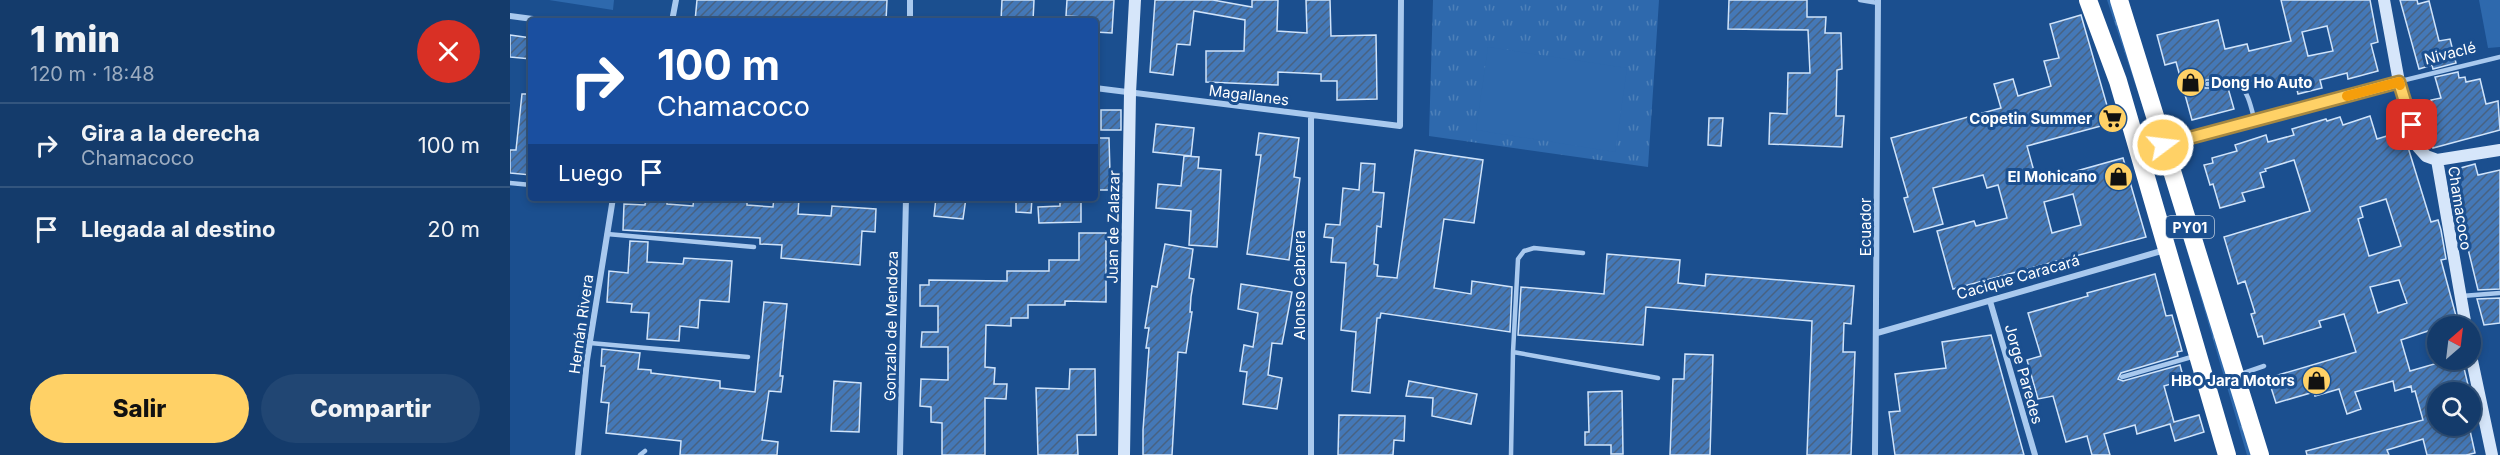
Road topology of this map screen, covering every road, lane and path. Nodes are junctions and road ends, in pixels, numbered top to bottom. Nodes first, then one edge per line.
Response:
1 (676, 0) edge
2 (910, 0) edge
3 (1135, 0) edge
4 (1401, 0) edge
5 (1860, 0) edge
6 (2088, 0) edge
7 (2119, 0) edge
8 (2384, 0) edge
9 (1878, 2) edge
10 (510, 16) edge
11 (528, 18) edge
12 (673, 18) edge
13 (910, 18) edge
14 (2500, 57) edge
15 (2399, 82) junction
16 (2207, 84) dead end
17 (1098, 88) edge
18 (1130, 93) junction
19 (1311, 115) junction
20 (2254, 121) junction
21 (2163, 145) junction
22 (2500, 150) edge
23 (2437, 160) junction
24 (510, 183) edge
25 (528, 185) edge
26 (613, 201) edge
27 (906, 201) edge
28 (607, 234) junction
29 (754, 247) dead end
30 (2167, 249) junction
31 (1583, 253) dead end
32 (2500, 293) edge
33 (2459, 296) junction
34 (1990, 301) junction
35 (2464, 316) edge
36 (1877, 333) junction
37 (590, 344) junction
38 (1513, 351) junction
39 (2198, 356) junction
40 (748, 357) dead end
41 (2264, 366) dead end
42 (2474, 370) edge
43 (2236, 376) junction
44 (2122, 377) dead end
45 (1658, 378) dead end
46 (645, 451) dead end
47 (578, 455) edge
48 (640, 455) edge
49 (900, 455) edge
50 (1124, 455) edge
51 (1311, 455) edge
52 (1511, 455) edge
53 (1875, 455) edge
54 (2036, 455) edge
55 (2227, 455) edge
56 (2260, 455) edge
57 (2492, 455) edge

1 - 12 street
2 - 13 street
3 - 18 street, Juan de Zalazar
4 - 19 street, Magallanes
5 - 9 lane
6 - 30 highway, PY01
7 - 21 highway, PY01
8 - 15 street, Chamacoco
9 - 36 street, Ecuador
10 - 11 street
14 - 15 lane, Nivaclé
15 - 20 street, Nivaclé
15 - 23 street, Chamacoco
16 - 20 lane
17 - 18 street, Magallanes
18 - 19 street, Magallanes
18 - 50 street, Juan de Zalazar
19 - 51 street, Alonso Cabrera
20 - 21 street, Nivaclé
21 - 43 highway, PY01
22 - 23 street
23 - 33 street, Chamacoco
24 - 25 lane
26 - 28 street, Hernán Rivera
27 - 49 street, Gonzalo de Mendoza
28 - 29 lane
28 - 37 street, Hernán Rivera
30 - 34 street, Cacique Caracará
30 - 39 highway, PY01
31 - 38 lane
32 - 33 lane
33 - 35 street, Chamacoco
34 - 36 street, Cacique Caracará
34 - 54 street, Jorge Paredes
36 - 53 street, Ecuador
37 - 40 lane
37 - 47 street, Hernán Rivera
38 - 45 lane
38 - 52 lane
39 - 44 lane
39 - 55 highway, PY01
41 - 43 lane
42 - 57 street
43 - 56 highway, PY01
46 - 48 lane

